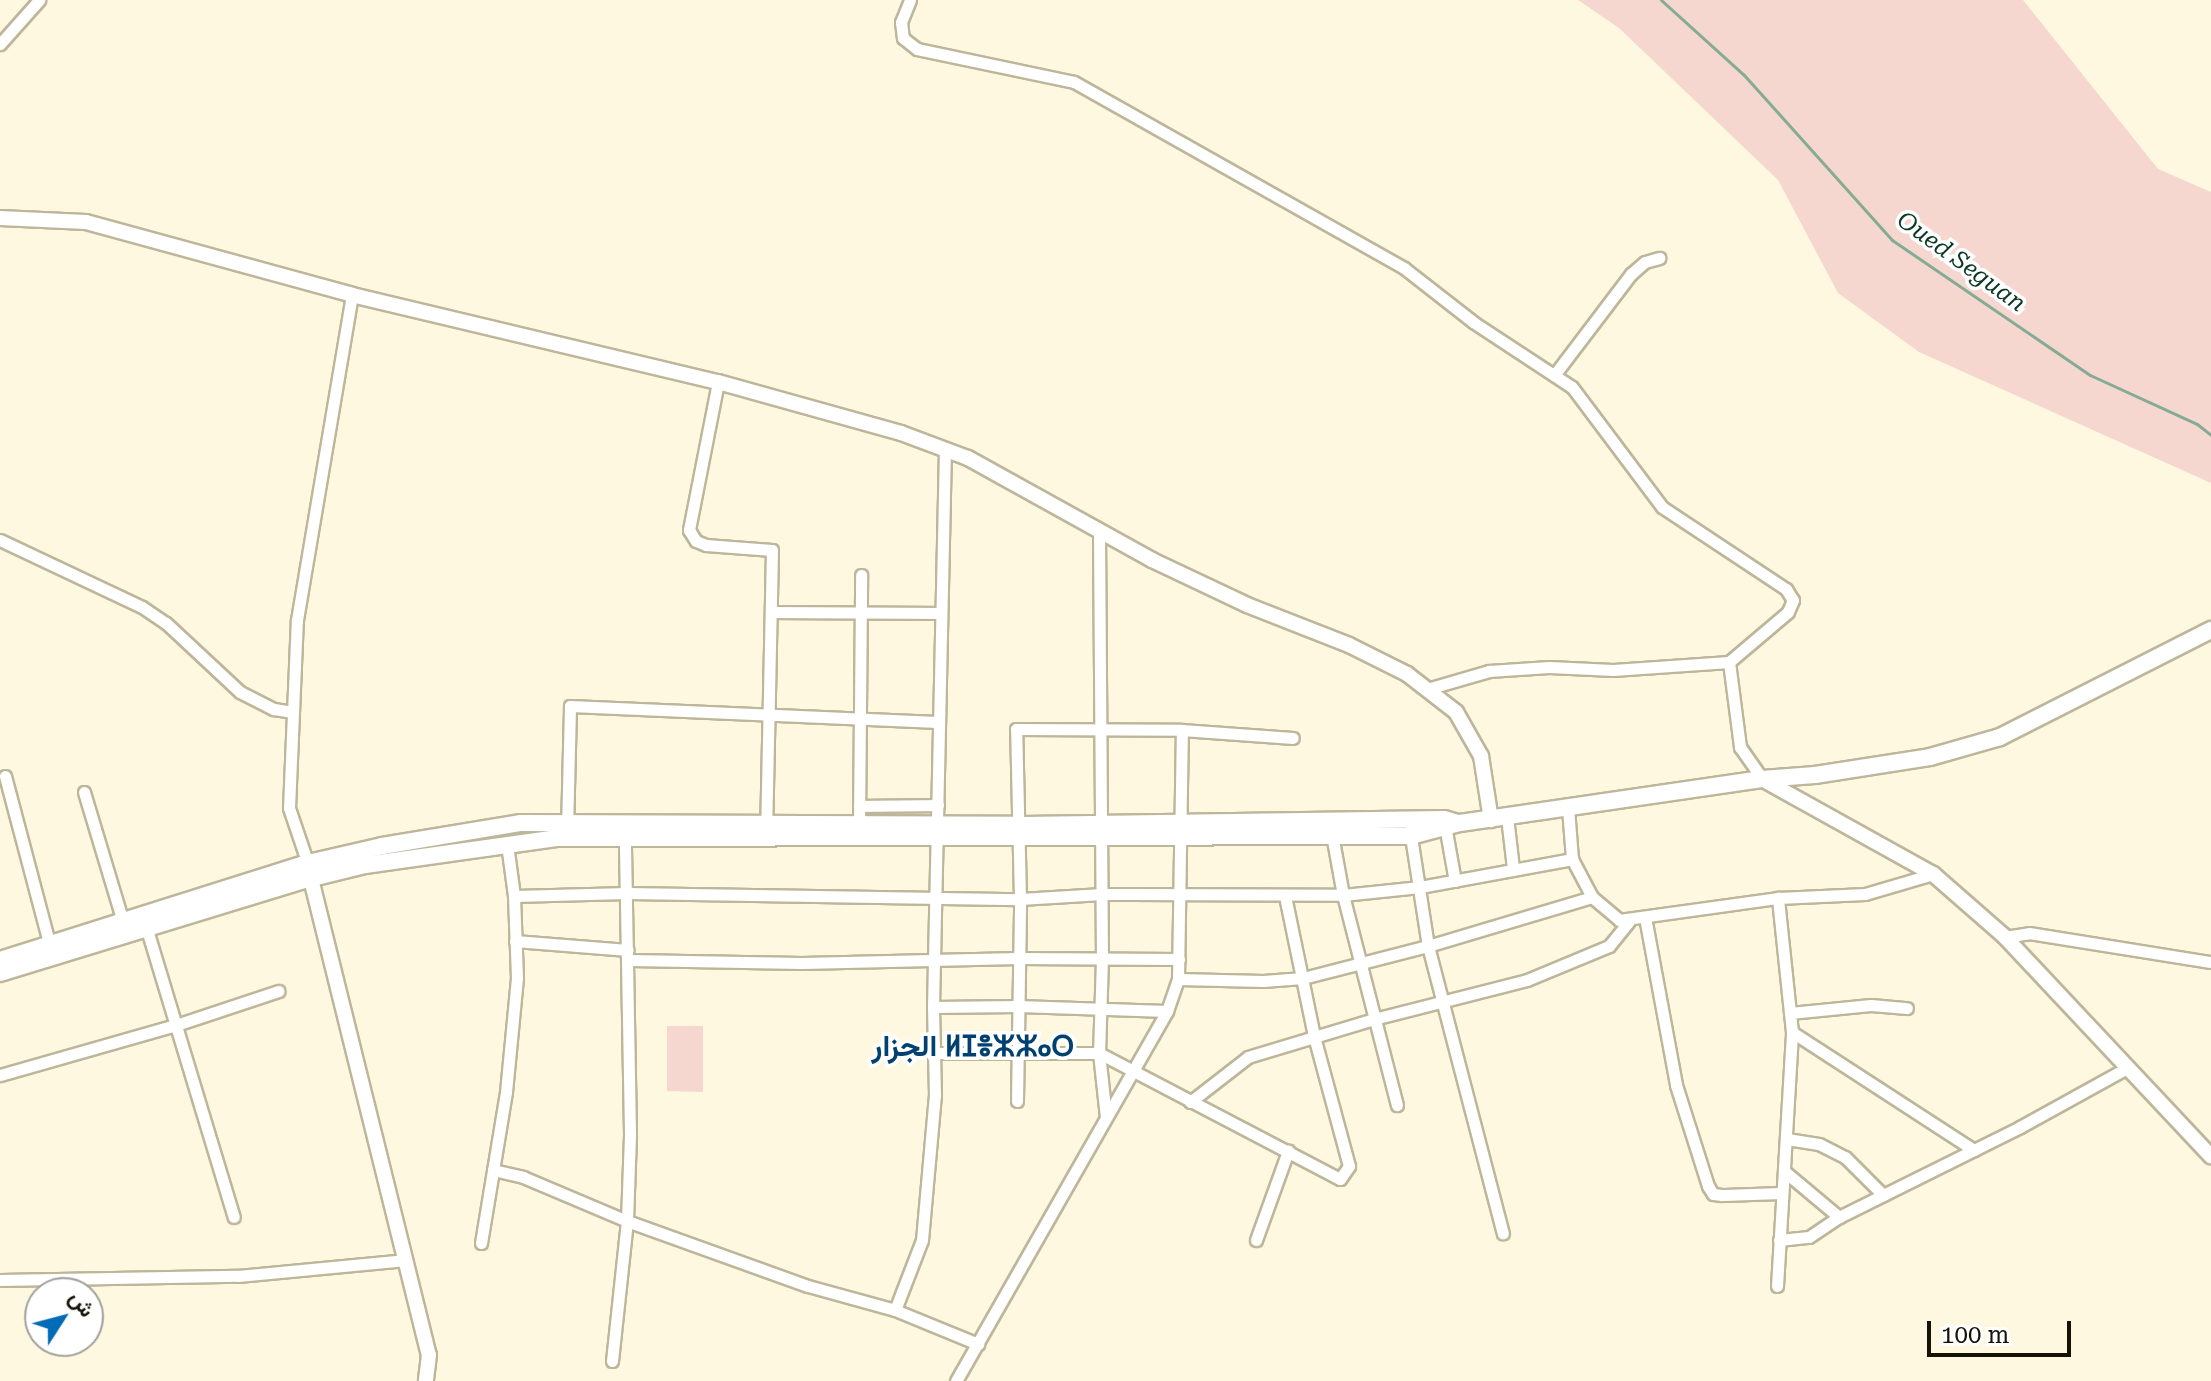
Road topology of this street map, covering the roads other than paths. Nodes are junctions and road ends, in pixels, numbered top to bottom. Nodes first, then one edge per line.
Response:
1 (39, 0) edge
2 (910, 0) edge
3 (0, 44) edge
4 (0, 218) edge
5 (1659, 258) dead end
6 (352, 295) junction
7 (1555, 374) junction
8 (718, 382) junction
9 (945, 449) junction
10 (1099, 531) junction
11 (0, 540) edge
12 (861, 575) dead end
13 (772, 612) junction
14 (860, 612) junction
15 (941, 613) junction
16 (2211, 630) edge
17 (1729, 662) junction
18 (1427, 689) junction
19 (293, 712) junction
20 (769, 717) junction
21 (860, 720) junction
22 (938, 722) junction
23 (1100, 730) junction
24 (1182, 730) junction
25 (1293, 738) dead end
26 (5, 776) dead end
27 (1762, 779) junction
28 (84, 792) dead end
29 (938, 805) junction
30 (859, 806) junction
31 (1568, 808) junction
32 (1499, 818) junction
33 (859, 824) junction
34 (1450, 824) junction
35 (1099, 828) junction
36 (1178, 829) junction
37 (1410, 829) junction
38 (567, 831) junction
39 (766, 831) junction
40 (1331, 831) junction
41 (938, 832) junction
42 (1018, 832) junction
43 (625, 835) junction
44 (507, 844) junction
45 (1572, 859) junction
46 (1513, 868) junction
47 (310, 871) junction
48 (1933, 874) junction
49 (1455, 881) junction
50 (1420, 887) junction
51 (627, 893) junction
52 (1102, 894) junction
53 (1343, 895) junction
54 (514, 896) junction
55 (1180, 896) junction
56 (1285, 896) junction
57 (1592, 897) junction
58 (937, 898) junction
59 (1778, 898) junction
60 (1020, 899) junction
61 (1645, 917) junction
62 (1629, 921) junction
63 (123, 922) junction
64 (145, 922) junction
65 (2005, 937) junction
66 (515, 941) junction
67 (1428, 946) junction
68 (52, 951) junction
69 (628, 955) junction
70 (1018, 958) junction
71 (935, 959) junction
72 (1102, 959) junction
73 (1179, 959) junction
74 (0, 960) edge
75 (1360, 962) junction
76 (2211, 962) edge
77 (0, 973) edge
78 (1303, 978) junction
79 (1178, 979) junction
80 (278, 991) dead end
81 (1444, 1002) junction
82 (1018, 1006) junction
83 (933, 1007) junction
84 (1907, 1008) dead end
85 (1100, 1010) junction
86 (1167, 1011) junction
87 (1790, 1013) junction
88 (1374, 1019) junction
89 (176, 1025) junction
90 (1792, 1032) junction
91 (1314, 1036) junction
92 (1017, 1052) junction
93 (935, 1053) junction
94 (1099, 1053) junction
95 (2127, 1068) junction
96 (1132, 1073) junction
97 (0, 1075) edge
98 (1017, 1101) dead end
99 (1190, 1102) junction
100 (1397, 1105) dead end
101 (1106, 1118) junction
102 (1787, 1139) junction
103 (1974, 1150) junction
104 (1288, 1151) junction
105 (2211, 1156) edge
106 (493, 1170) junction
107 (1784, 1171) junction
108 (1782, 1193) junction
109 (1883, 1195) junction
110 (234, 1217) dead end
111 (1839, 1217) junction
112 (627, 1221) junction
113 (1503, 1233) dead end
114 (1256, 1240) dead end
115 (1779, 1240) junction
116 (481, 1243) dead end
117 (406, 1260) junction
118 (0, 1280) edge
119 (1777, 1286) dead end
120 (895, 1310) junction
121 (978, 1344) junction
122 (612, 1361) dead end
123 (426, 1381) edge
124 (956, 1381) edge

1 - 3 street
2 - 7 street
4 - 6 street
5 - 7 street
6 - 8 street
6 - 19 street
7 - 17 street
8 - 9 street
8 - 13 street
9 - 10 street
9 - 15 street
10 - 18 street
10 - 23 street
11 - 19 street
12 - 14 street
13 - 14 street
13 - 20 street
14 - 15 street
14 - 21 street
15 - 22 street
16 - 27 main road
17 - 18 street
17 - 27 street
18 - 32 street
19 - 47 street
20 - 21 street
20 - 38 street
20 - 39 street
21 - 22 street
21 - 30 street
22 - 29 street
23 - 24 street
23 - 35 street
23 - 42 street
24 - 25 street
24 - 36 street
26 - 68 street
27 - 31 main road
27 - 48 street
28 - 63 street
29 - 30 street
29 - 41 street
30 - 33 street
31 - 32 main road
31 - 45 street
32 - 34 main road
32 - 46 street
33 - 39 main road
33 - 41 main road
34 - 37 main road
34 - 49 street
35 - 36 main road
35 - 42 main road
35 - 52 street
36 - 40 main road
36 - 55 street
37 - 40 main road
37 - 50 street
38 - 39 main road
38 - 43 main road
38 - 44 main road
38 - 47 main road
39 - 41 main road
39 - 43 main road
40 - 53 street
41 - 42 main road
41 - 58 street
42 - 60 street
43 - 51 street
44 - 47 main road
44 - 54 street
45 - 46 street
45 - 57 street
46 - 49 street
47 - 64 main road
47 - 117 street
48 - 59 street
48 - 65 street
49 - 50 street
50 - 53 street
50 - 67 street
51 - 54 street
51 - 58 street
51 - 69 street
52 - 55 street
52 - 60 street
52 - 72 street
53 - 56 street
53 - 75 street
54 - 66 street
55 - 56 street
55 - 73 street
56 - 78 street
57 - 62 street
57 - 67 street
58 - 60 street
58 - 71 street
59 - 61 street
59 - 87 street
60 - 70 street
61 - 62 street
61 - 108 street
62 - 81 street
63 - 64 main road
63 - 68 main road
64 - 68 main road
64 - 89 street
65 - 76 street
65 - 95 street
66 - 69 street
66 - 106 street
67 - 75 street
67 - 81 street
68 - 74 main road
68 - 77 main road
69 - 71 street
69 - 112 street
70 - 71 street
70 - 72 street
70 - 82 street
71 - 83 street
72 - 73 street
72 - 85 street
73 - 79 street
75 - 78 street
75 - 88 street
78 - 79 street
78 - 91 street
79 - 86 street
80 - 89 street
81 - 88 street
81 - 113 street
82 - 83 street
82 - 85 street
82 - 92 street
83 - 93 street
84 - 87 street
85 - 86 street
85 - 94 street
86 - 96 street
87 - 90 street
88 - 91 street
88 - 100 street
89 - 97 street
89 - 110 street
90 - 102 street
90 - 103 street
91 - 99 street
91 - 104 street
92 - 93 street
92 - 94 street
92 - 98 street
93 - 120 street
94 - 96 street
94 - 101 street
95 - 103 street
95 - 105 street
96 - 99 street
96 - 101 street
99 - 104 street
101 - 121 street
102 - 107 street
102 - 109 street
103 - 109 street
104 - 114 street
106 - 112 street
106 - 116 street
107 - 108 street
107 - 111 street
108 - 115 street
109 - 111 street
111 - 115 street
112 - 120 street
112 - 122 street
115 - 119 street
117 - 118 street
117 - 123 street
120 - 121 street
121 - 124 street

